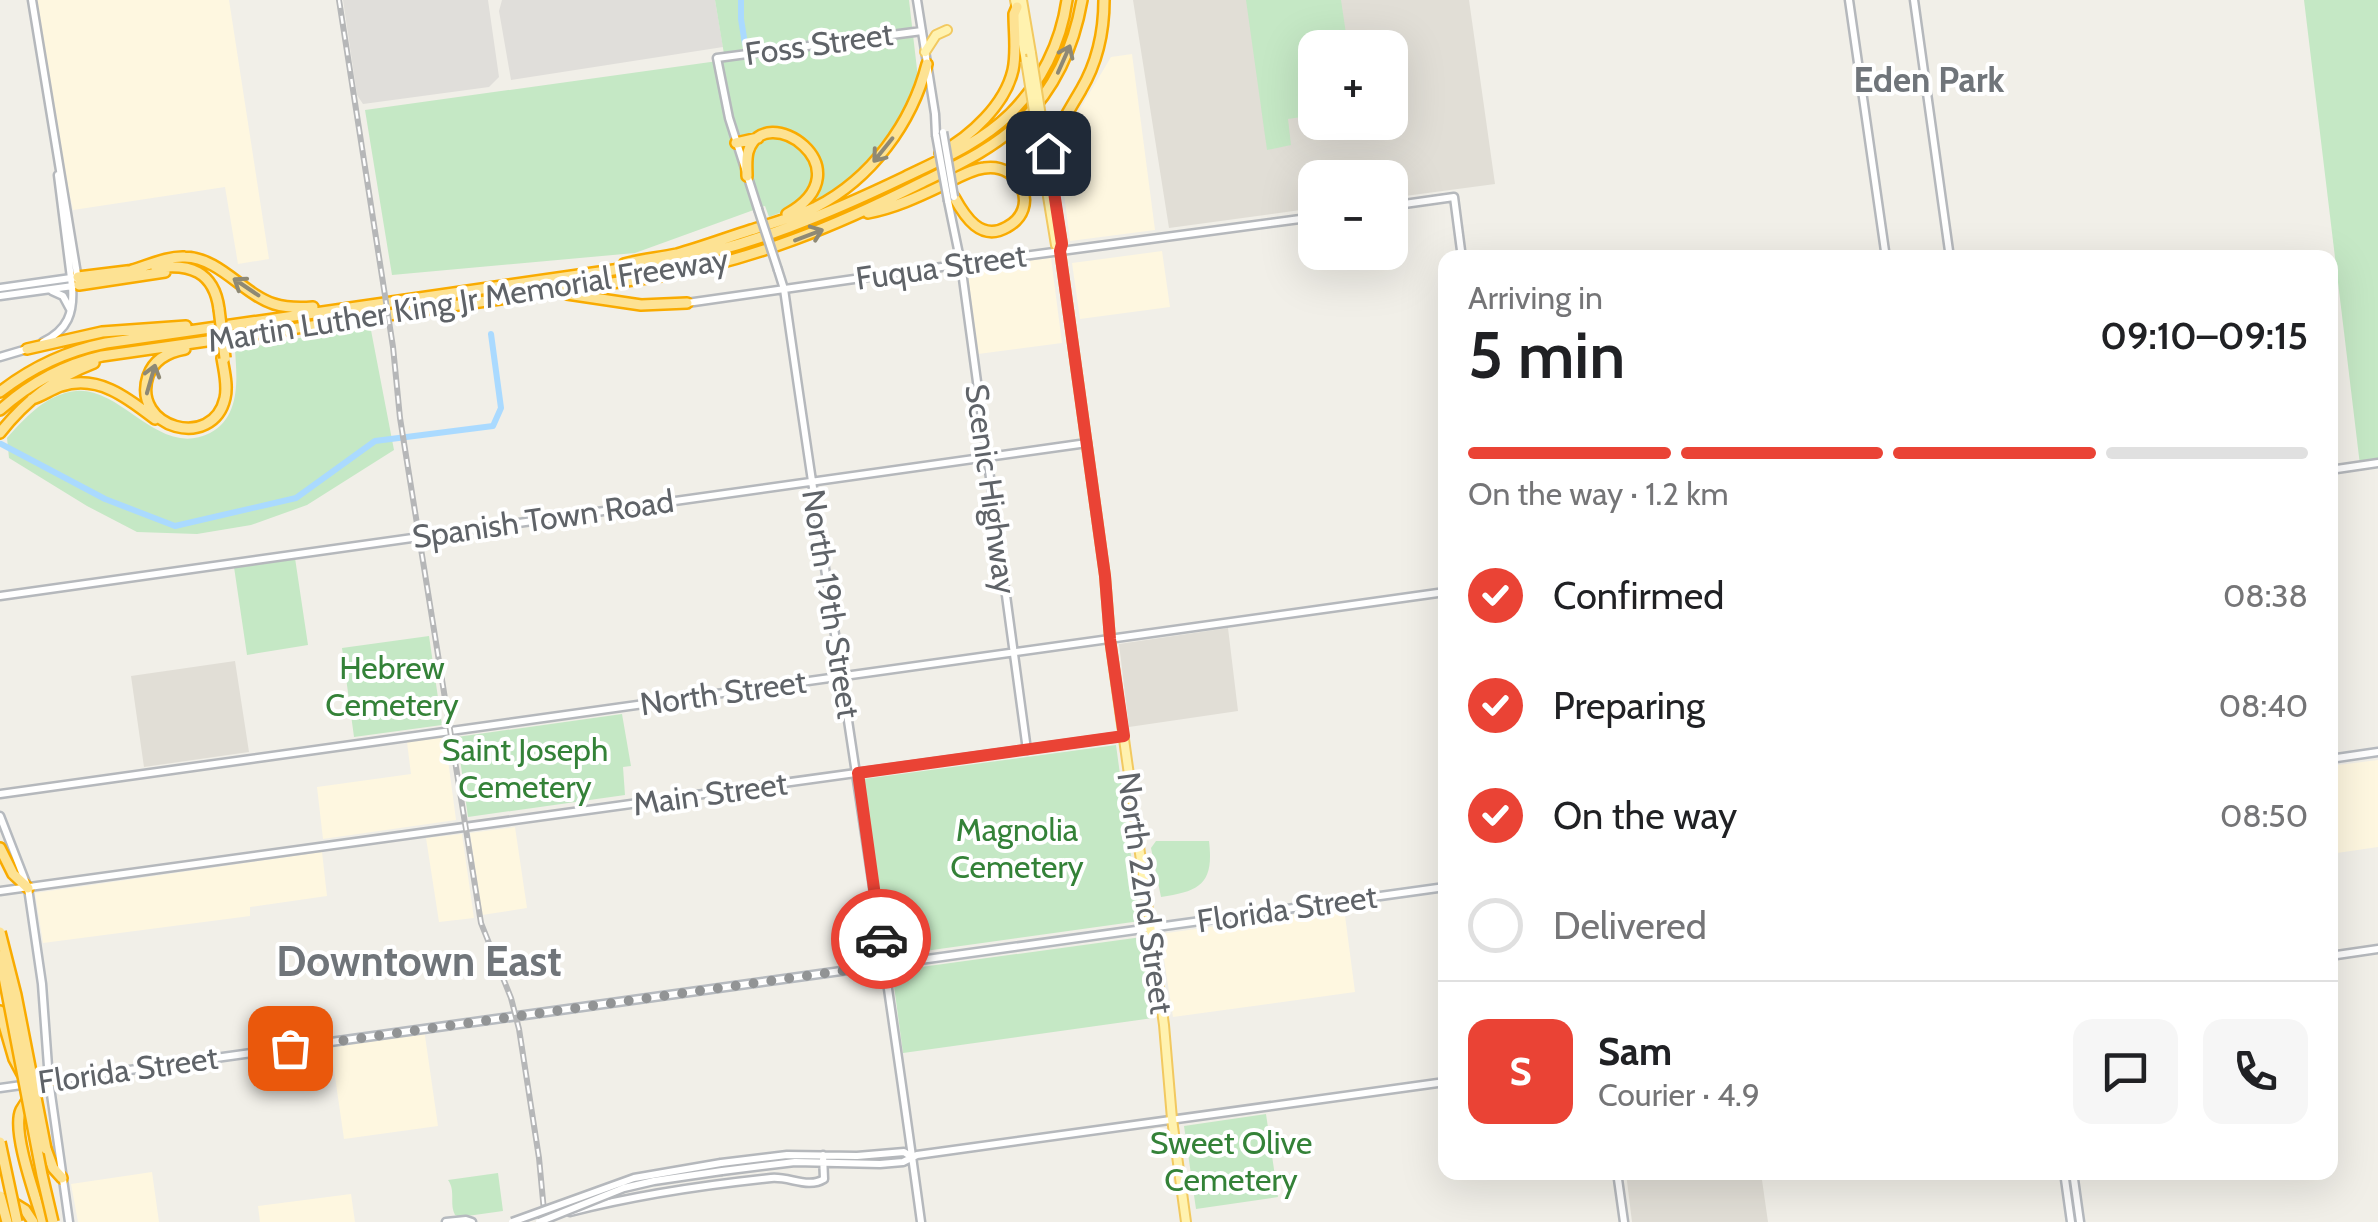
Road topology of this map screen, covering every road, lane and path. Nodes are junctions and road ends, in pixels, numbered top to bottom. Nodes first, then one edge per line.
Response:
1 (32, 0) edge
2 (917, 0) edge
3 (1068, 0) edge
4 (1082, 0) edge
5 (1104, 0) edge
6 (1850, 0) edge
7 (1914, 0) edge
8 (1018, 2) edge
9 (947, 30) dead end
10 (922, 31) junction
11 (925, 52) junction
12 (717, 58) joint
13 (927, 64) junction
14 (1041, 133) junction
15 (764, 136) junction
16 (736, 143) junction
17 (748, 176) junction
18 (1052, 177) junction
19 (878, 190) junction
20 (951, 199) junction
21 (1408, 203) edge
22 (851, 217) junction
23 (1298, 219) edge
24 (752, 230) junction
25 (1461, 250) edge
26 (1885, 250) edge
27 (1949, 250) edge
28 (1060, 251) junction
29 (961, 264) junction
30 (610, 269) junction
31 (132, 270) junction
32 (75, 282) junction
33 (0, 288) edge
34 (784, 289) junction
35 (46, 290) junction
36 (544, 293) junction
37 (0, 296) edge
38 (687, 303) joint
39 (341, 308) junction
40 (217, 309) junction
41 (71, 314) junction
42 (239, 323) junction
43 (270, 332) junction
44 (28, 349) junction
45 (115, 353) junction
46 (0, 357) edge
47 (224, 358) junction
48 (0, 392) edge
49 (32, 400) junction
50 (0, 410) edge
51 (0, 433) edge
52 (1087, 443) junction
53 (986, 458) junction
54 (2378, 463) edge
55 (2338, 469) edge
56 (811, 481) junction
57 (1438, 593) edge
58 (0, 596) edge
59 (1110, 639) junction
60 (1014, 652) junction
61 (842, 676) junction
62 (1124, 736) junction
63 (1027, 750) junction
64 (2378, 752) edge
65 (2338, 758) edge
66 (858, 773) junction
67 (0, 794) edge
68 (0, 816) edge
69 (1, 850) edge
70 (0, 871) edge
71 (28, 888) junction
72 (1438, 888) edge
73 (0, 892) edge
74 (1150, 928) junction
75 (0, 932) edge
76 (2378, 950) edge
77 (2338, 955) edge
78 (0, 956) edge
79 (884, 965) junction
80 (16, 988) dead end
81 (0, 994) edge
82 (0, 1011) edge
83 (24, 1076) junction
84 (49, 1080) junction
85 (1438, 1083) edge
86 (0, 1088) edge
87 (1172, 1119) junction
88 (0, 1142) edge
89 (912, 1156) junction
90 (823, 1159) junction
91 (0, 1164) edge
92 (722, 1167) junction
93 (62, 1178) junction
94 (1618, 1180) edge
95 (2065, 1180) edge
96 (2074, 1180) edge
97 (3, 1194) edge
98 (17, 1204) junction
99 (0, 1206) edge
100 (569, 1212) dead end
101 (7, 1222) edge
102 (16, 1222) edge
103 (32, 1222) edge
104 (43, 1222) edge
105 (53, 1222) edge
106 (69, 1222) edge
107 (446, 1222) edge
108 (472, 1222) edge
109 (512, 1222) edge
110 (539, 1222) edge
111 (921, 1222) edge
112 (1186, 1222) edge
113 (1624, 1222) edge
114 (2071, 1222) edge
115 (2080, 1222) edge

1 - 32 street
2 - 10 street, Scenic Highway
3 - 19 highway, Martin Luther King Jr Memorial Freeway
22 -> 4 highway, Martin Luther King Jr Memorial Freeway
5 - 18 highway
6 - 26 street
7 - 27 street
8 - 14 main road, North 22nd Street, bridge
8 - 19 highway
9 - 11 main road
10 - 11 street, Scenic Highway
10 - 12 street, Foss Street
11 - 13 street, Scenic Highway
12 - 16 street, North 19th Street
13 - 20 street, Scenic Highway, bridge
13 -> 24 highway
14 - 18 main road, North 22nd Street
14 - 28 main road, North 22nd Street
15 - 16 highway
15 - 17 highway
15 - 24 highway
16 - 17 street, North 19th Street
17 - 34 street, North 19th Street, bridge
18 - 28 main road, North 22nd Street
19 - 30 highway, Martin Luther King Jr Memorial Freeway
20 - 22 highway
20 - 29 street, Scenic Highway
21 - 25 street
36 -> 22 highway, Martin Luther King Jr Memorial Freeway
23 - 28 street, Fuqua Street
24 - 30 highway
28 - 29 street, Fuqua Street
28 - 52 main road, North 22nd Street
29 - 34 street, Fuqua Street
29 - 53 street, Scenic Highway
30 - 39 highway, Martin Luther King Jr Memorial Freeway
31 - 32 highway
39 -> 31 highway
31 - 40 highway
32 - 33 street
32 - 35 street
32 - 40 highway
32 - 41 street
34 - 38 street, Fuqua Street
34 - 56 street, North 19th Street
35 - 37 street
35 - 41 street
36 - 38 highway
36 - 43 highway, Martin Luther King Jr Memorial Freeway
39 - 42 highway, Martin Luther King Jr Memorial Freeway
40 - 47 highway, bridge
41 - 44 street
42 - 44 highway
42 - 48 highway, Martin Luther King Jr Memorial Freeway
43 - 45 highway, Martin Luther King Jr Memorial Freeway
47 -> 43 highway
44 - 46 street
45 - 49 highway
45 - 50 highway, Martin Luther King Jr Memorial Freeway
47 - 49 highway
49 - 51 highway
52 - 53 street, Spanish Town Road
52 - 59 main road, North 22nd Street
53 - 56 street, Spanish Town Road
53 - 60 street, Scenic Highway
54 - 55 street
56 - 58 street, Spanish Town Road
56 - 61 street, North 19th Street
57 - 59 street, North Street
59 - 60 street, North Street
59 - 62 main road, North 22nd Street
60 - 61 street, North Street
60 - 63 street, Scenic Highway
61 - 66 street, North 19th Street
61 - 67 street, North Street
62 - 63 street, Main Street
62 - 74 main road, North 22nd Street
63 - 66 street, Main Street
64 - 65 street
66 - 71 street, Main Street
66 - 79 street, North 19th Street
68 - 71 street
69 - 70 highway
69 - 71 highway
71 - 73 street, Main Street
71 - 84 street
72 - 74 street, Florida Street
74 - 79 street, Florida Street
74 - 87 main road, North 22nd Street
75 - 93 highway, bridge
76 - 77 street
78 - 83 highway, bridge
79 - 84 street, Florida Street
79 - 89 street, North 19th Street
80 - 81 street
82 - 83 highway, bridge
83 - 105 highway, bridge
84 - 86 street, Florida Street
84 - 93 street
84 - 104 highway
85 - 87 street
87 - 89 street
87 - 112 main road, North 22nd Street
88 - 97 highway, bridge
89 - 90 street
89 - 111 street, North 19th Street
90 - 92 street
90 - 100 street
91 - 97 highway, bridge
92 - 109 street, bridge
92 - 110 street, bridge
93 - 106 street
94 - 113 street
95 - 114 street
96 - 115 street
97 - 98 highway
97 - 101 highway, bridge
97 - 102 highway, bridge
98 - 99 highway
98 - 103 highway
107 - 108 street

